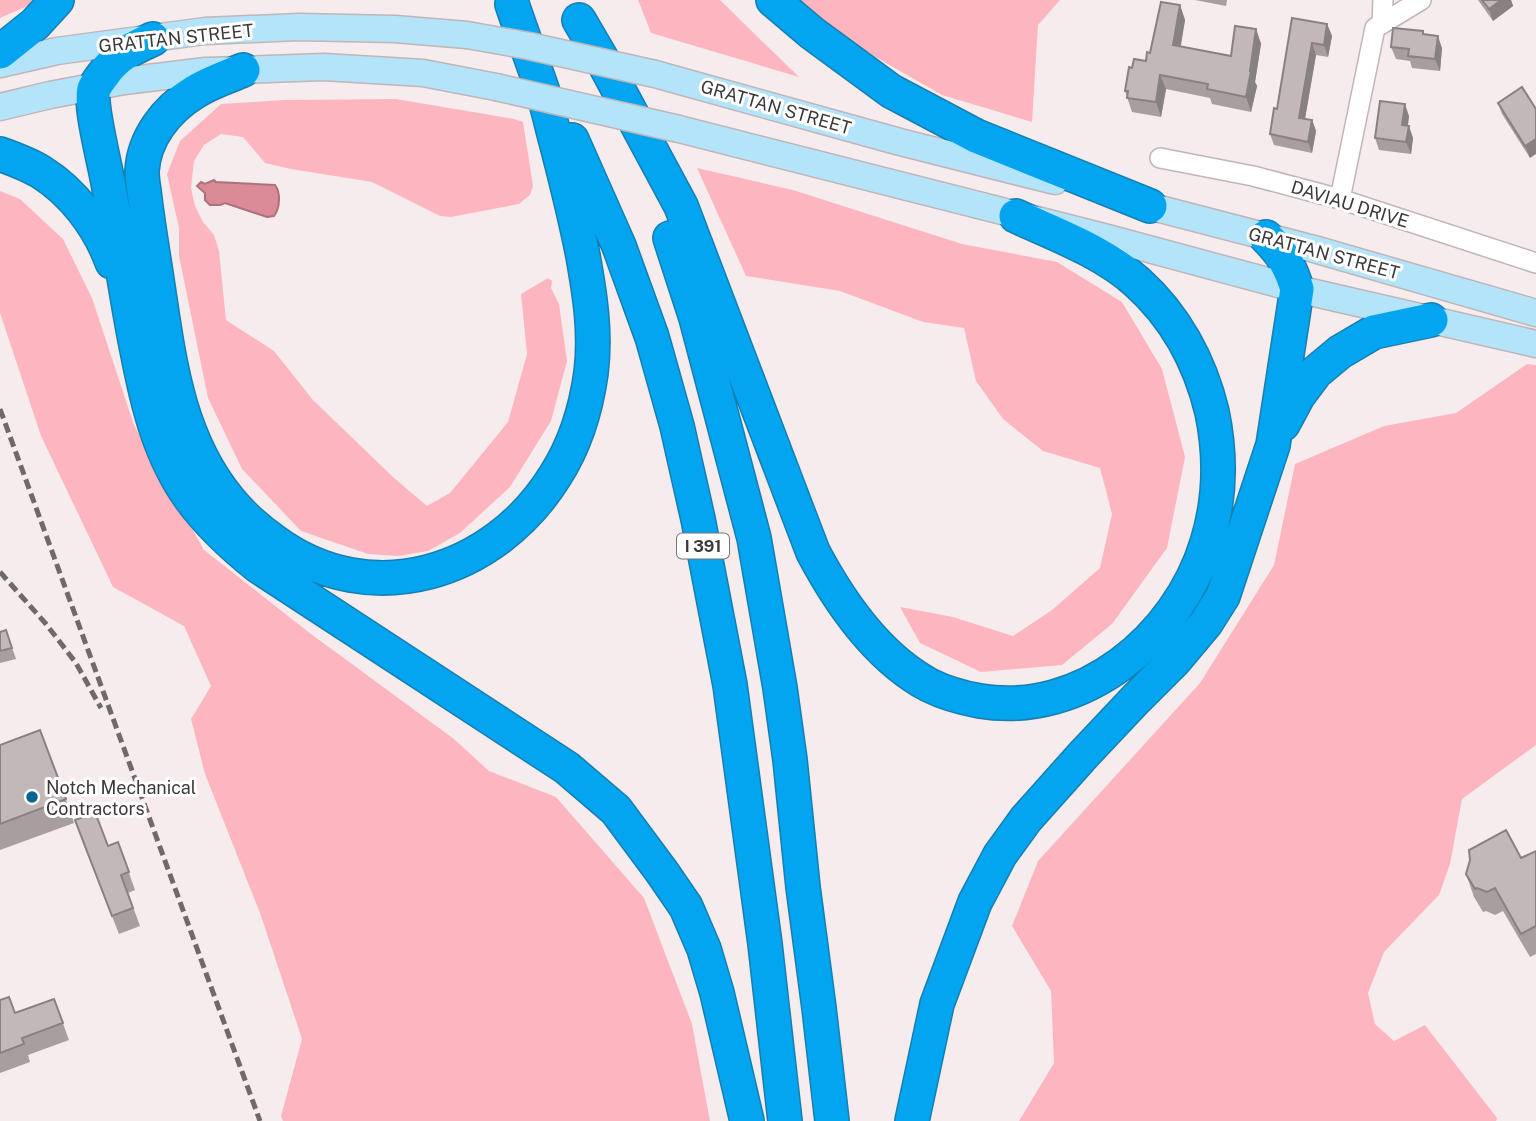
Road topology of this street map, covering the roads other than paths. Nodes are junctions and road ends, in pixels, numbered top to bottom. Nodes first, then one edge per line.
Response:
1 (57, 0) edge
2 (773, 0) edge
3 (1383, 0) edge
4 (1421, 0) edge
5 (511, 2) edge
6 (574, 10) edge
7 (1382, 24) junction
8 (153, 39) junction
9 (0, 52) edge
10 (0, 64) edge
11 (243, 70) junction
12 (95, 87) junction
13 (0, 107) edge
14 (0, 154) edge
15 (1160, 158) dead end
16 (1340, 199) junction
17 (1150, 206) junction
18 (1016, 216) junction
19 (1266, 237) junction
20 (1536, 263) edge
21 (1297, 289) junction
22 (1536, 313) edge
23 (1431, 320) junction
24 (132, 324) junction
25 (1536, 344) edge
26 (1273, 445) junction
27 (747, 1121) edge
28 (785, 1121) edge
29 (832, 1121) edge
30 (912, 1121) edge

1 - 9 highway
2 - 17 highway
3 - 7 street
4 - 7 street
5 - 11 highway
5 - 28 highway, I 391
6 - 18 highway
6 - 29 highway, I 391
7 - 16 street
8 - 10 main road, GRATTAN STREET
8 - 12 highway
8 - 17 main road, GRATTAN STREET, bridge
11 - 12 main road, GRATTAN STREET
11 - 18 main road, GRATTAN STREET, bridge
12 - 13 main road, GRATTAN STREET
12 - 24 highway
14 - 24 highway
15 - 16 street, DAVIAU DRIVE
16 - 20 street, DAVIAU DRIVE
17 - 19 main road, GRATTAN STREET
18 - 21 main road, GRATTAN STREET
19 - 21 highway
19 - 22 main road, GRATTAN STREET
21 - 23 main road, GRATTAN STREET
21 - 26 highway
23 - 25 main road, GRATTAN STREET
23 - 26 highway
24 - 27 highway
26 - 30 highway

